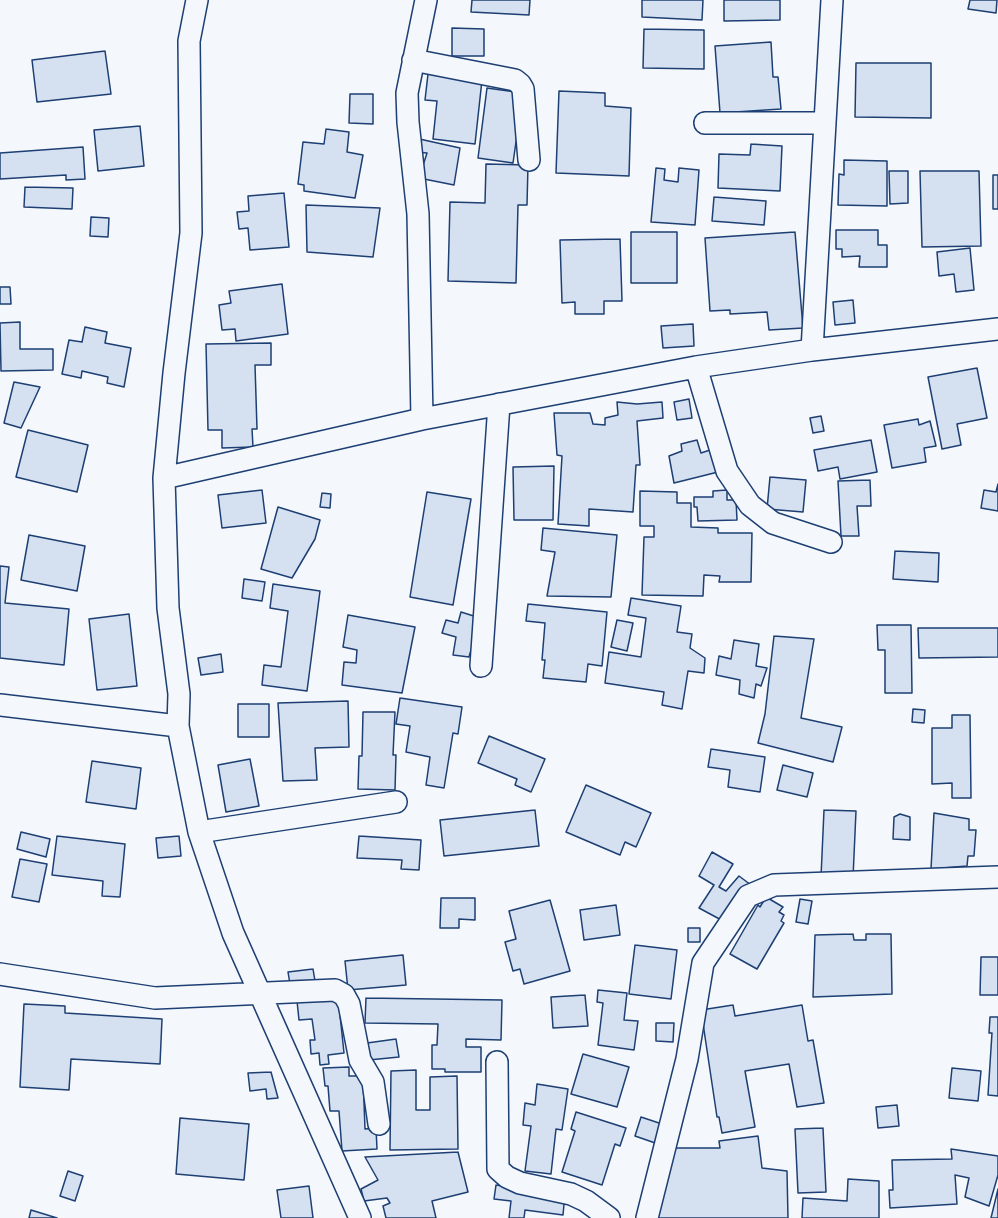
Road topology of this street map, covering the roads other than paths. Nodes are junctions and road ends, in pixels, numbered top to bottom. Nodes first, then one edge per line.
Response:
1 (197, 0) edge
2 (426, 0) edge
3 (832, 0) edge
4 (413, 60) junction
5 (705, 123) dead end
6 (824, 123) junction
7 (529, 160) dead end
8 (998, 329) edge
9 (812, 350) junction
10 (696, 367) junction
11 (499, 404) junction
12 (422, 419) junction
13 (164, 478) junction
14 (831, 542) dead end
15 (481, 666) dead end
16 (0, 705) edge
17 (178, 726) junction
18 (396, 801) dead end
19 (199, 832) junction
20 (998, 877) edge
21 (0, 974) edge
22 (258, 993) junction
23 (497, 1062) dead end
24 (379, 1124) dead end
25 (360, 1218) edge
26 (609, 1218) edge
27 (647, 1218) edge

1 - 13 street
2 - 4 street
3 - 6 street
4 - 7 street
4 - 12 street
5 - 6 street
6 - 9 street
8 - 9 street
9 - 10 street
10 - 11 street
10 - 14 street
11 - 12 street
11 - 15 street
12 - 13 street
13 - 17 street
16 - 17 street
17 - 19 street
18 - 19 street
19 - 22 street
20 - 27 street
21 - 22 street
22 - 24 street
22 - 25 street
23 - 26 street

